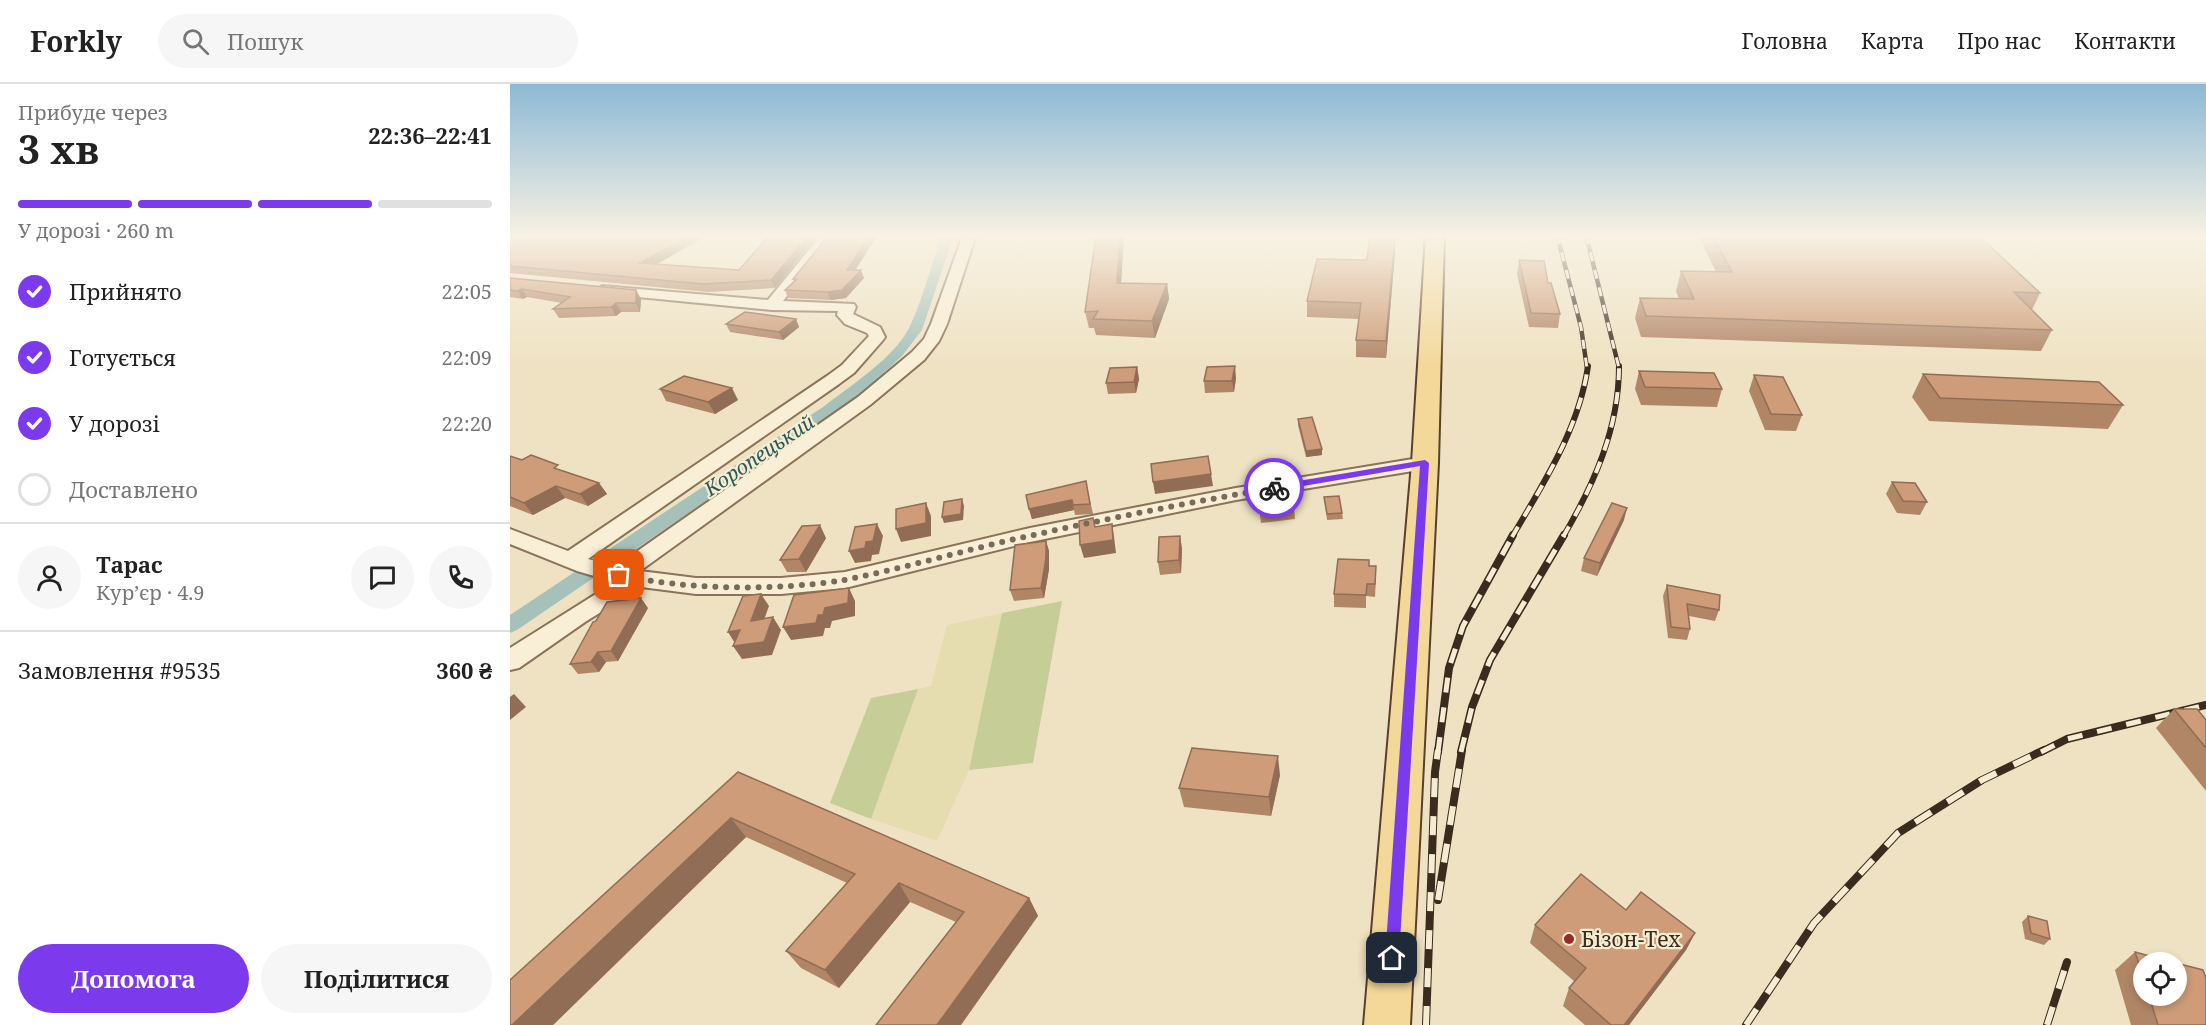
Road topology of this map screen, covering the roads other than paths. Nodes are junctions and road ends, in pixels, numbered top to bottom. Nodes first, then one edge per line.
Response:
1 (793, 279) edge
2 (954, 279) edge
3 (1434, 279) edge
4 (589, 287) edge
5 (772, 305) junction
6 (1425, 463) junction
7 (510, 536) edge
8 (603, 570) junction
9 (510, 661) edge
10 (1388, 1025) edge

1 - 5 street
2 - 8 street
3 - 6 main road
4 - 5 street
5 - 8 street
6 - 8 street
6 - 10 main road
7 - 8 street
8 - 9 street

